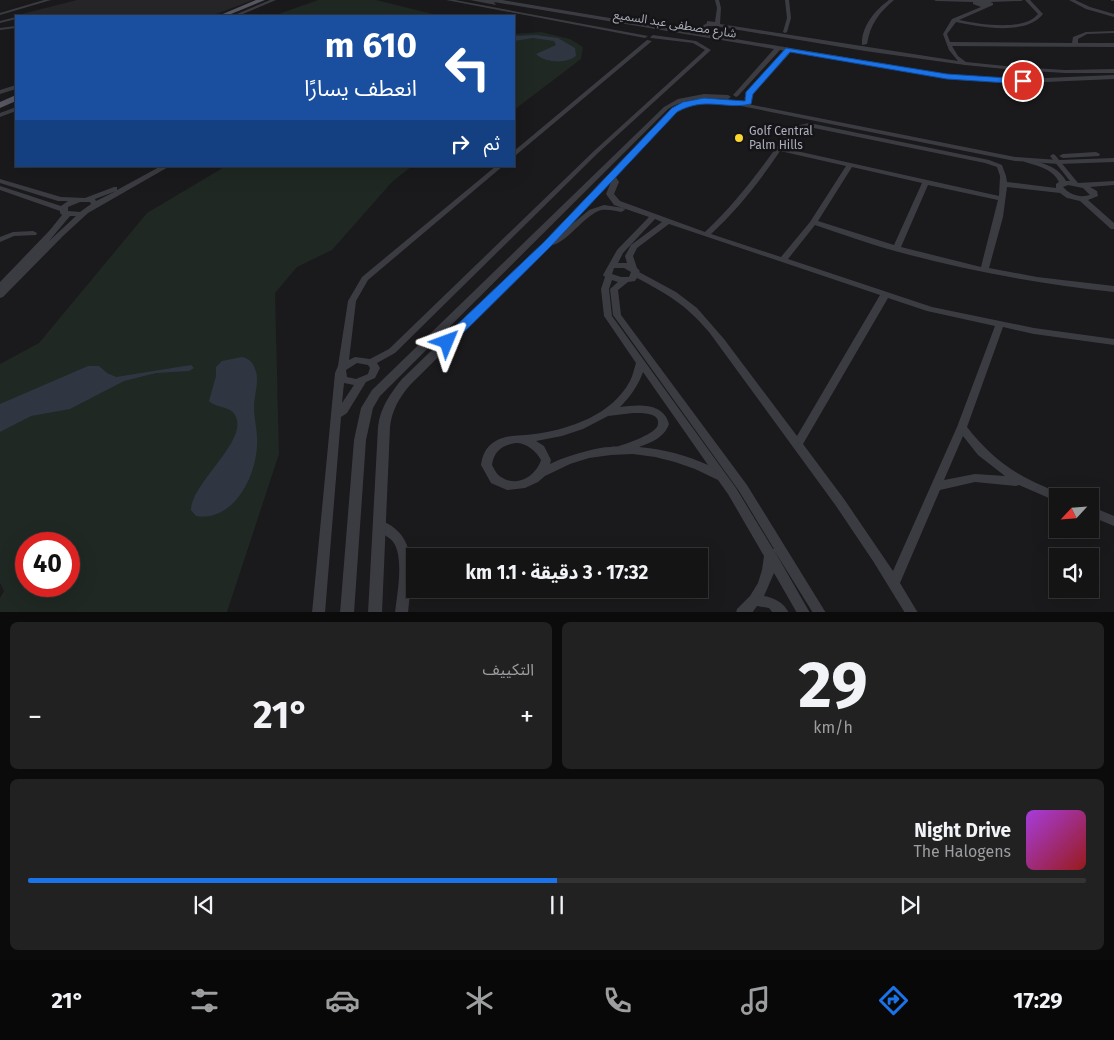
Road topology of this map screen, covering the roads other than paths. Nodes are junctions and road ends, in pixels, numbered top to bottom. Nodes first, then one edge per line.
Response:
1 (49, 0) edge
2 (256, 0) edge
3 (262, 0) edge
4 (274, 0) edge
5 (448, 0) edge
6 (473, 0) edge
7 (717, 0) edge
8 (787, 0) edge
9 (892, 0) edge
10 (936, 0) edge
11 (1015, 0) edge
12 (1020, 0) edge
13 (1071, 0) edge
14 (490, 1) edge
15 (958, 1) edge
16 (1029, 2) edge
17 (976, 4) junction
18 (510, 5) junction
19 (988, 6) junction
20 (533, 12) junction
21 (0, 14) edge
22 (218, 15) edge
23 (224, 15) edge
24 (236, 15) edge
25 (1114, 16) edge
26 (15, 18) edge
27 (954, 20) junction
28 (0, 22) edge
29 (715, 23) junction
30 (15, 27) edge
31 (0, 29) edge
32 (1114, 32) edge
33 (694, 34) junction
34 (787, 34) junction
35 (710, 36) junction
36 (642, 38) junction
37 (652, 39) junction
38 (673, 39) joint
39 (948, 41) junction
40 (1075, 42) junction
41 (961, 43) joint
42 (864, 44) junction
43 (1114, 45) edge
44 (855, 46) junction
45 (640, 47) junction
46 (869, 49) junction
47 (777, 50) junction
48 (787, 51) junction
49 (955, 56) junction
50 (944, 60) junction
51 (967, 63) junction
52 (1114, 71) edge
53 (1114, 76) edge
54 (15, 87) edge
55 (0, 92) edge
56 (15, 97) edge
57 (733, 99) junction
58 (748, 99) junction
59 (0, 103) edge
60 (15, 109) edge
61 (0, 115) edge
62 (809, 116) junction
63 (779, 149) junction
64 (515, 153) edge
65 (1114, 153) edge
66 (618, 154) junction
67 (1053, 156) junction
68 (630, 157) junction
69 (1114, 160) edge
70 (1027, 161) junction
71 (1059, 162) junction
72 (850, 166) junction
73 (154, 167) edge
74 (165, 167) edge
75 (499, 167) edge
76 (612, 175) junction
77 (0, 181) edge
78 (926, 182) junction
79 (1114, 183) edge
80 (1003, 184) junction
81 (1078, 184) junction
82 (1062, 187) junction
83 (0, 188) edge
84 (1114, 188) edge
85 (1091, 189) junction
86 (88, 199) junction
87 (1002, 199) junction
88 (1086, 199) junction
89 (78, 200) junction
90 (95, 205) junction
91 (615, 205) junction
92 (65, 212) junction
93 (86, 212) junction
94 (652, 218) junction
95 (1114, 219) edge
96 (814, 222) junction
97 (669, 223) junction
98 (1114, 227) edge
99 (33, 233) dead end
100 (706, 235) junction
101 (531, 239) junction
102 (0, 240) edge
103 (547, 244) junction
104 (896, 248) junction
105 (783, 260) junction
106 (613, 265) junction
107 (984, 270) junction
108 (635, 271) junction
109 (609, 277) junction
110 (624, 281) junction
111 (0, 287) edge
112 (1114, 289) edge
113 (0, 294) edge
114 (885, 295) junction
115 (1000, 324) junction
116 (1114, 342) edge
117 (345, 349) junction
118 (355, 360) junction
119 (641, 362) junction
120 (373, 366) junction
121 (342, 369) junction
122 (362, 381) junction
123 (606, 413) junction
124 (336, 416) junction
125 (962, 426) junction
126 (523, 439) junction
127 (798, 443) junction
128 (618, 450) junction
129 (543, 472) junction
130 (722, 477) junction
131 (1019, 482) junction
132 (938, 486) junction
133 (1049, 494) edge
134 (1099, 515) edge
135 (1114, 521) edge
136 (379, 525) junction
137 (770, 552) junction
138 (894, 583) junction
139 (756, 600) junction
140 (811, 610) edge
141 (318, 612) edge
142 (347, 612) edge
143 (375, 612) edge
144 (401, 612) edge
145 (742, 612) edge
146 (784, 612) edge
147 (912, 612) edge

1 - 21 street
2 - 22 main road
3 - 23 main road
4 - 24 street
5 - 20 street
6 - 14 street, شارع مصطفى عبد السميع
7 - 29 street
8 - 34 street
9 - 42 street
10 - 15 street
11 - 12 street
11 - 16 street
11 - 17 street
11 - 19 street
13 - 25 street
14 - 18 street, شارع مصطفى عبد السميع
15 - 17 street
16 - 27 street
17 - 19 street
17 - 19 street
17 - 27 street
18 - 20 street, شارع مصطفى عبد السميع
18 - 33 street, شارع مصطفى عبد السميع
20 - 36 street
20 - 47 street, شارع مصطفى عبد السميع
26 - 28 street
27 - 39 street
29 - 33 street
29 - 34 street
29 - 35 street
30 - 31 street
32 - 40 street
33 - 35 street, شارع مصطفى عبد السميع
34 - 44 street
35 - 47 street, شارع مصطفى عبد السميع
36 - 37 street
36 - 45 street
37 - 38 street
37 - 45 street
38 - 120 street
39 - 41 street
39 - 49 street
40 - 41 street
40 - 43 street
42 - 44 street
42 - 46 street
44 - 46 street
45 - 64 street
46 - 50 street
47 - 48 street, شارع مصطفى عبد السميع
47 - 57 street
48 - 53 street, شارع مصطفى عبد السميع
48 - 58 street
49 - 50 street
49 - 51 street
50 - 51 street
51 - 52 street
54 - 55 street
56 - 59 main road
57 - 58 street
57 - 62 street
57 - 66 street
57 - 68 street
58 - 62 street
60 - 61 street
62 - 67 street
62 - 70 street
63 - 72 street
63 - 80 street
63 - 100 street
65 - 67 street
66 - 68 street
66 - 101 street
67 - 71 street
68 - 76 street
69 - 71 street
70 - 71 street
70 - 82 street
71 - 81 street
72 - 78 street
72 - 96 street
73 - 86 street
74 - 90 street
75 - 117 street
76 - 91 street
76 - 103 street
77 - 89 street
78 - 87 street
78 - 104 street
79 - 81 street
80 - 82 street
80 - 87 street
81 - 82 street
81 - 85 street
82 - 88 street
83 - 92 street
84 - 85 street
85 - 88 street
86 - 89 street
86 - 90 street
87 - 107 street
88 - 95 street
88 - 98 street
89 - 92 street
90 - 93 street
91 - 94 street
91 - 103 street
92 - 93 street
92 - 111 street
93 - 113 street
94 - 97 street
94 - 106 street
96 - 104 street
96 - 105 street
97 - 100 street
97 - 108 street
99 - 102 street
100 - 105 street
101 - 103 street
101 - 142 street
103 - 136 street
104 - 107 street
105 - 114 street
106 - 108 street
106 - 109 street
107 - 112 street
108 - 110 street
108 - 127 street
109 - 110 street
109 - 119 street
110 - 140 street
114 - 115 street
114 - 127 street
115 - 116 street
115 - 125 street
117 - 118 street
117 - 121 street
118 - 120 street
118 - 121 street
119 - 123 street
119 - 130 street
120 - 122 street
121 - 122 street
121 - 124 street
122 - 124 street
123 - 126 street
123 - 128 street
124 - 141 street
125 - 131 street
125 - 132 street
126 - 129 street
126 - 129 street
127 - 138 street
128 - 129 street
128 - 130 street
130 - 137 street
131 - 132 street
131 - 133 street
132 - 138 street
134 - 135 street
136 - 143 street
136 - 144 street
137 - 139 street
137 - 140 street
138 - 147 street
139 - 145 street
139 - 146 street

